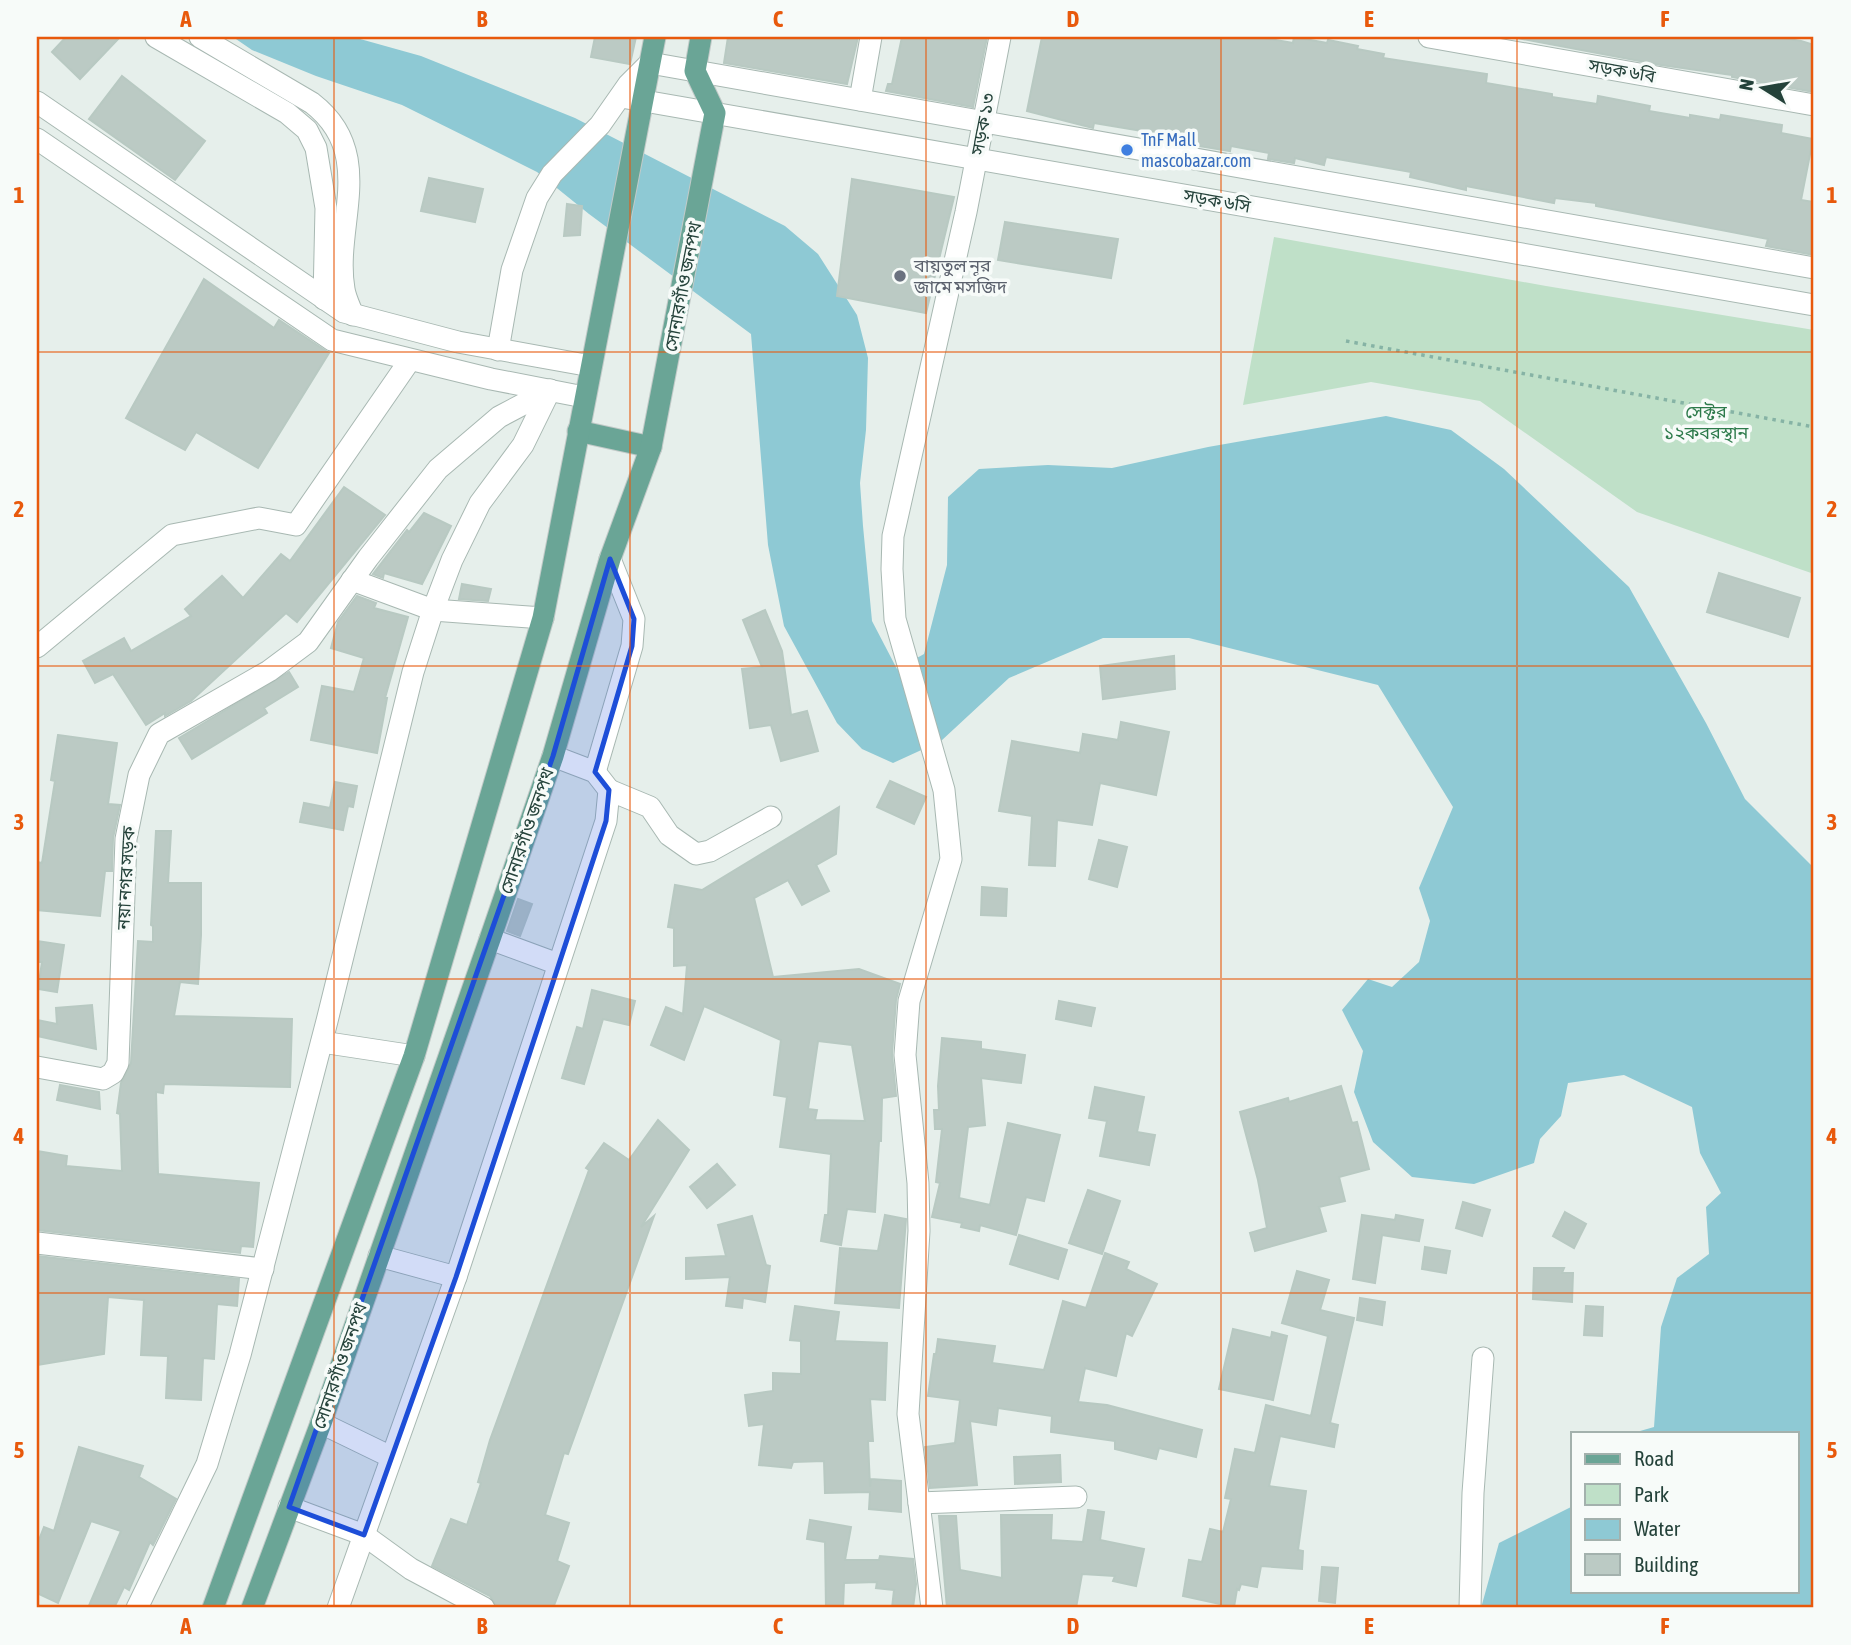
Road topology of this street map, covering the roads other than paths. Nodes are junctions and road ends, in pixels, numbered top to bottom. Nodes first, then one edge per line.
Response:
1 (156, 37) edge
2 (200, 37) edge
3 (655, 37) edge
4 (701, 37) edge
5 (871, 37) edge
6 (1000, 37) edge
7 (1429, 37) edge
8 (650, 63) junction
9 (695, 71) junction
10 (620, 96) junction
11 (642, 100) junction
12 (860, 100) junction
13 (37, 102) edge
14 (1814, 104) edge
15 (715, 113) junction
16 (984, 121) junction
17 (37, 139) edge
18 (976, 160) junction
19 (1595, 230) junction
20 (1588, 266) junction
21 (1814, 268) edge
22 (324, 299) junction
23 (1814, 305) edge
24 (353, 314) junction
25 (498, 350) junction
26 (410, 360) junction
27 (591, 366) junction
28 (550, 390) junction
29 (584, 397) junction
30 (578, 431) junction
31 (651, 447) junction
32 (610, 559) junction
33 (352, 580) junction
34 (433, 610) junction
35 (543, 618) junction
36 (37, 647) edge
37 (552, 757) junction
38 (596, 772) junction
39 (609, 790) junction
40 (771, 817) dead end
41 (490, 939) junction
42 (558, 964) junction
43 (322, 1042) junction
44 (414, 1056) junction
45 (37, 1067) edge
46 (37, 1244) edge
47 (379, 1256) junction
48 (263, 1269) junction
49 (456, 1277) junction
50 (1483, 1358) dead end
51 (321, 1423) junction
52 (391, 1457) junction
53 (1076, 1496) dead end
54 (919, 1503) junction
55 (289, 1507) junction
56 (363, 1535) junction
57 (137, 1608) edge
58 (213, 1608) edge
59 (252, 1608) edge
60 (338, 1608) edge
61 (484, 1608) edge
62 (932, 1608) edge
63 (1470, 1608) edge

1 - 22 street
2 - 24 street
3 - 8 main road, সোনারগাঁও জনপথ
4 - 9 main road
5 - 12 street
6 - 16 street, সড়ক ১৩
7 - 14 street, সড়ক ৬বি
8 - 9 street
8 - 10 street
8 - 11 main road, সোনারগাঁও জনপথ
9 - 12 street
9 - 15 main road
10 - 11 street, সড়ক ৬সি
10 - 25 street
11 - 15 street, সড়ক ৬সি
11 - 27 main road, সোনারগাঁও জনপথ
12 - 16 street
13 - 22 street
15 - 18 street, সড়ক ৬সি
15 - 31 main road, সোনারগাঁও জনপথ
16 - 18 street, সড়ক ১৩
16 - 19 street
17 - 26 street
18 - 20 street, সড়ক ৬সি
18 - 54 street, সড়ক ১৩
19 - 20 street
19 - 21 street
20 - 23 street, সড়ক ৬সি
22 - 24 street
24 - 25 street
25 - 27 street
26 - 28 street
26 - 36 street
27 - 29 main road, সোনারগাঁও জনপথ
28 - 29 street
28 - 33 street, নয়া নগর সড়ক
28 - 34 street
29 - 30 main road, সোনারগাঁও জনপথ
30 - 31 main road
30 - 35 main road, সোনারগাঁও জনপথ
31 - 32 main road, সোনারগাঁও জনপথ
32 - 37 main road, সোনারগাঁও জনপথ
32 - 38 street
33 - 34 street
33 - 45 street, নয়া নগর সড়ক
34 - 35 street
34 - 43 street
35 - 44 main road, সোনারগাঁও জনপথ
37 - 38 street
37 - 41 main road, সোনারগাঁও জনপথ
38 - 39 street
39 - 40 street
39 - 42 street
41 - 42 street
41 - 47 main road, সোনারগাঁও জনপথ
42 - 49 street
43 - 44 street
43 - 48 street
44 - 58 main road, সোনারগাঁও জনপথ
46 - 48 street
47 - 49 street
47 - 51 main road, সোনারগাঁও জনপথ
48 - 57 street
49 - 52 street
50 - 63 street
51 - 52 street
51 - 55 main road, সোনারগাঁও জনপথ
52 - 56 street
53 - 54 street
54 - 62 street, সড়ক ১৩
55 - 56 street
55 - 59 main road, সোনারগাঁও জনপথ
56 - 60 street
56 - 61 street

